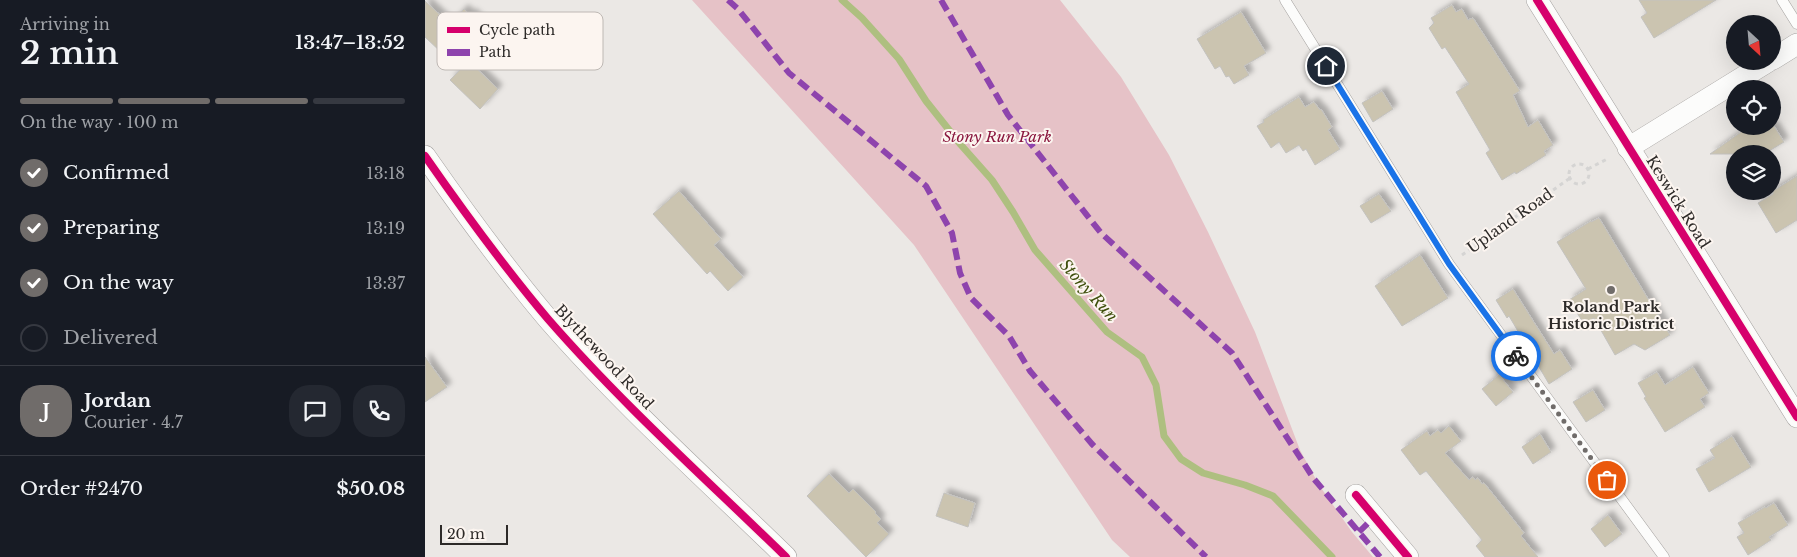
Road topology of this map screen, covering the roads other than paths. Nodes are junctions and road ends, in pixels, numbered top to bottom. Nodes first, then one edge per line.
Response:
1 (1285, 0) edge
2 (1537, 0) edge
3 (1782, 0) edge
4 (1797, 24) edge
5 (1797, 44) edge
6 (1781, 54) edge
7 (1754, 70) edge
8 (1628, 148) junction
9 (425, 156) edge
10 (1797, 417) edge
11 (1356, 495) dead end
12 (786, 557) edge
13 (1408, 557) edge
14 (1664, 557) edge

1 - 14 lane
2 - 8 street, Keswick Road
3 - 4 lane
5 - 6 street
7 - 8 street
8 - 10 street, Keswick Road
9 - 12 street, Blythewood Road
11 - 13 street

